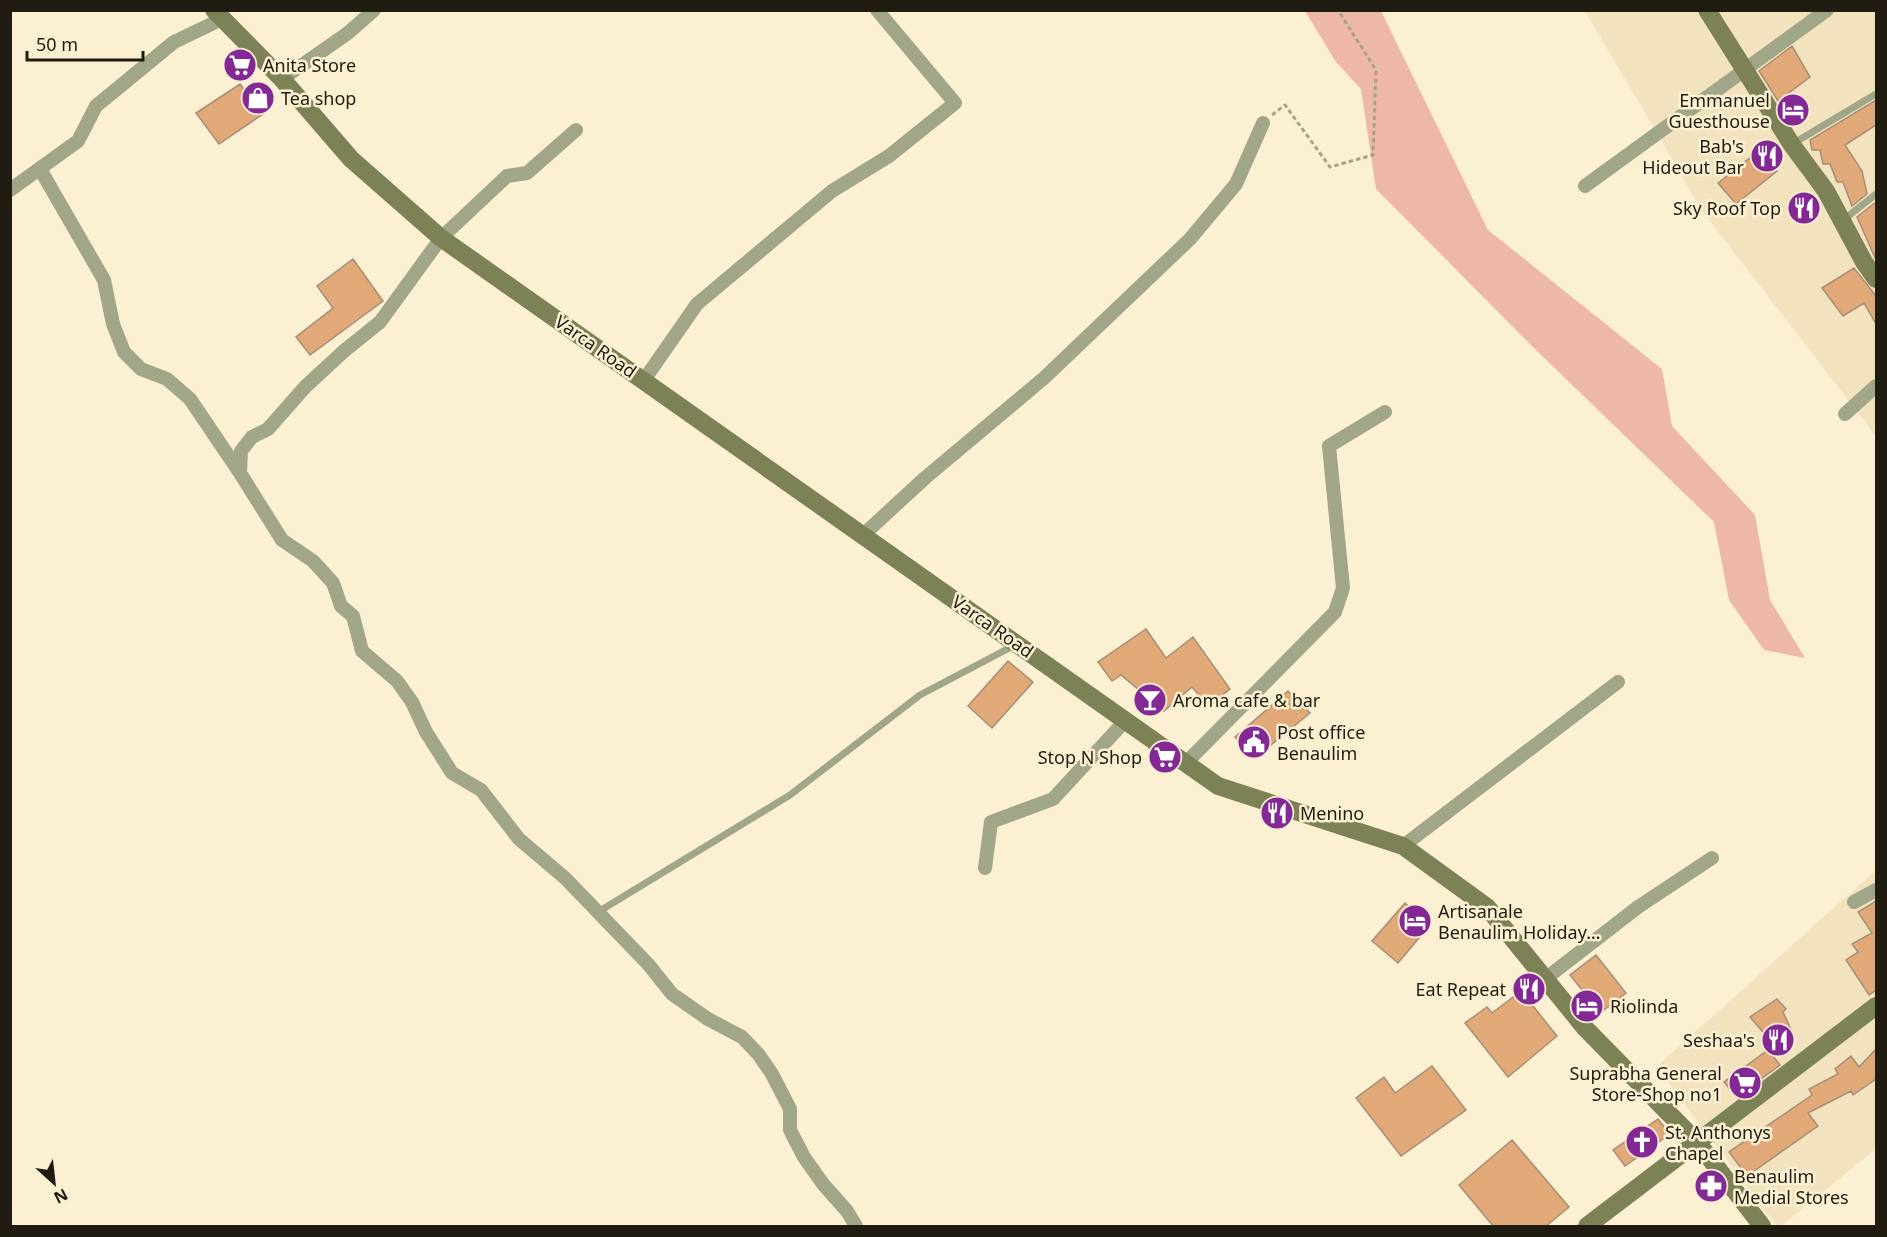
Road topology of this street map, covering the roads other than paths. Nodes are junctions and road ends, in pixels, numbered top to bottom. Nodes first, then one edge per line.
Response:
1 (375, 10) edge
2 (876, 10) edge
3 (1707, 10) edge
4 (1827, 10) edge
5 (219, 14) edge
6 (1745, 71) junction
7 (282, 79) junction
8 (1876, 94) edge
9 (1263, 123) road end
10 (576, 130) dead end
11 (1792, 145) junction
12 (40, 169) junction
13 (1585, 186) dead end
14 (10, 190) edge
15 (1876, 194) edge
16 (1842, 221) junction
17 (441, 238) junction
18 (1876, 279) edge
19 (644, 380) junction
20 (1876, 386) edge
21 (1385, 412) dead end
22 (1845, 414) dead end
23 (240, 473) junction
24 (863, 535) junction
25 (1017, 643) junction
26 (1618, 682) dead end
27 (1126, 720) junction
28 (1186, 763) junction
29 (1403, 846) junction
30 (1712, 858) dead end
31 (985, 868) dead end
32 (1876, 890) edge
33 (1854, 902) dead end
34 (598, 912) junction
35 (1545, 979) junction
36 (1876, 1006) edge
37 (1698, 1143) junction
38 (856, 1227) edge
39 (1587, 1227) edge
40 (1762, 1227) edge

1 - 7 street
2 - 19 street
3 - 6 main road
4 - 6 street
5 - 7 main road, Varca Road
5 - 12 street
6 - 11 main road
6 - 13 street
7 - 17 main road, Varca Road
8 - 11 lane
9 - 24 street
10 - 17 street
11 - 16 main road
12 - 14 street
12 - 23 street
15 - 16 lane
16 - 18 main road
17 - 19 main road, Varca Road
17 - 23 street
19 - 24 main road, Varca Road
20 - 22 street
21 - 28 street
23 - 34 street
24 - 25 main road, Varca Road
25 - 27 main road, Varca Road
25 - 34 lane
26 - 29 street
27 - 28 main road, Varca Road
27 - 31 street
28 - 29 main road, Varca Road
29 - 35 main road, Varca Road
30 - 35 street
32 - 33 street
34 - 38 street
35 - 37 main road, Varca Road
36 - 37 main road
37 - 39 main road
37 - 40 main road, Varca Road

